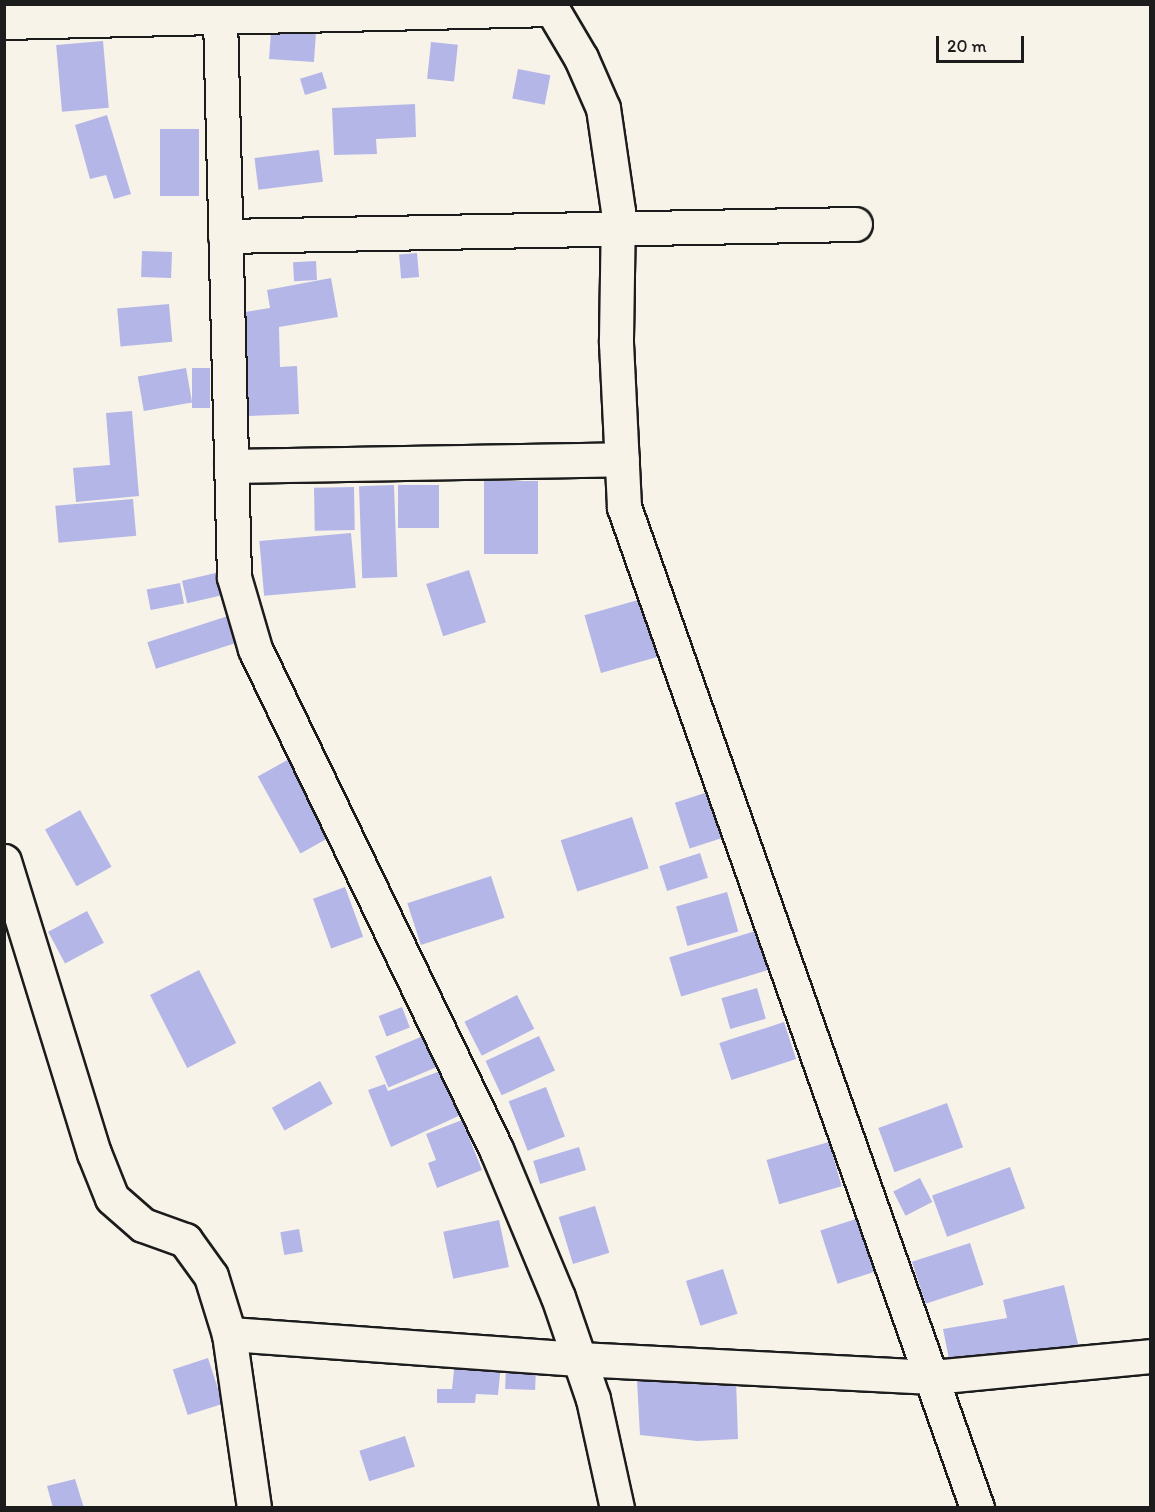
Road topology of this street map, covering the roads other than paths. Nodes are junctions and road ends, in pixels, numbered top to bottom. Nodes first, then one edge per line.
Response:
1 (220, 17) junction
2 (4, 22) edge
3 (855, 224) dead end
4 (618, 228) junction
5 (225, 236) junction
6 (622, 459) junction
7 (231, 466) junction
8 (4, 861) edge
9 (229, 1334) junction
10 (1150, 1356) edge
11 (579, 1359) junction
12 (933, 1377) junction
13 (254, 1508) edge
14 (617, 1508) edge
15 (977, 1508) edge

1 - 2 street
1 - 4 street
1 - 5 street
3 - 4 street
4 - 5 street
4 - 6 street
5 - 7 street
6 - 7 street
6 - 12 street
7 - 11 street
8 - 9 street
9 - 11 street
9 - 13 street
10 - 12 street
11 - 12 street
11 - 14 street
12 - 15 street

